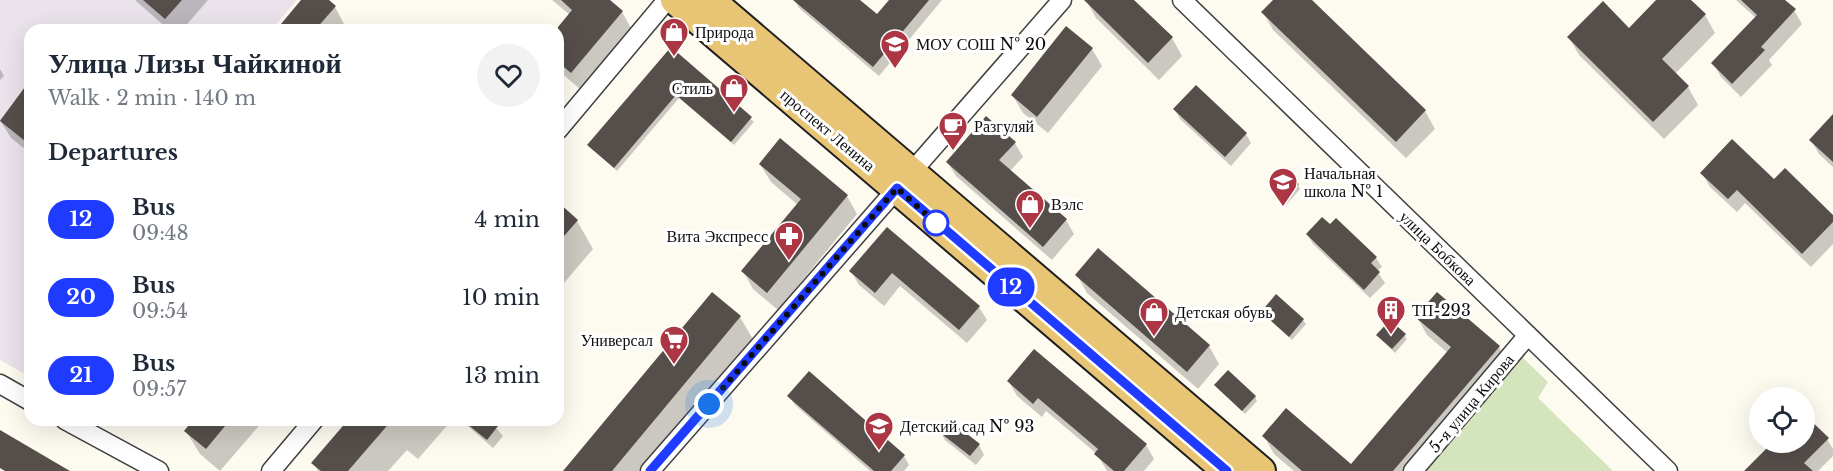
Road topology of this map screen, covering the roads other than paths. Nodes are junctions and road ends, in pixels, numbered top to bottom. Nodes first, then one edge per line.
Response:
1 (667, 0) edge
2 (675, 0) edge
3 (710, 0) edge
4 (1062, 0) edge
5 (1182, 0) edge
6 (564, 123) edge
7 (904, 180) junction
8 (1528, 335) junction
9 (0, 384) edge
10 (24, 398) edge
11 (76, 426) edge
12 (309, 426) edge
13 (157, 471) edge
14 (271, 471) edge
15 (650, 471) edge
16 (1227, 471) edge
17 (1261, 471) edge
18 (1413, 471) edge
19 (1668, 471) edge

1 - 6 street
2 - 7 main road, проспект Ленина
3 - 7 main road, проспект Ленина
4 - 7 street
5 - 8 street, улица Бобкова
7 - 15 street
7 - 16 main road, проспект Ленина
7 - 17 main road, проспект Ленина
8 - 18 street, 5-я улица Кирова
8 - 19 street, улица Бобкова
9 - 10 street
11 - 13 street
12 - 14 street

